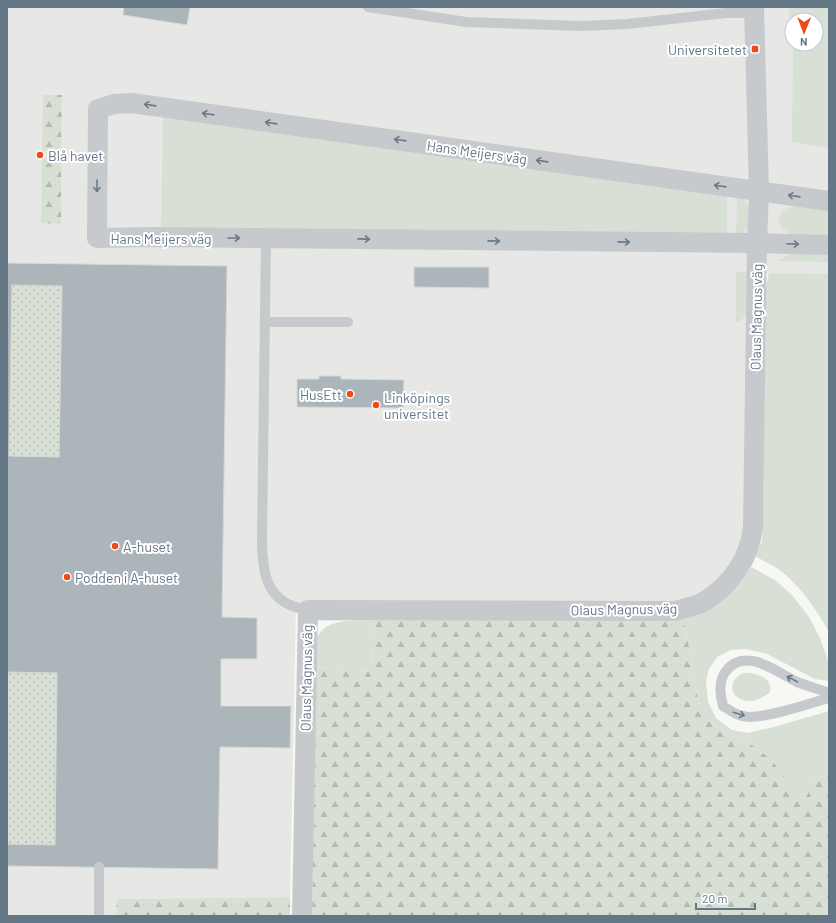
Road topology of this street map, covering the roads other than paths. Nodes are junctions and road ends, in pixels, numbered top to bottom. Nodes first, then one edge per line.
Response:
1 (368, 7) edge
2 (754, 10) edge
3 (759, 191) junction
4 (829, 201) edge
5 (266, 238) junction
6 (756, 243) junction
7 (829, 245) edge
8 (266, 322) junction
9 (348, 322) dead end
10 (308, 610) junction
11 (829, 692) edge
12 (829, 698) edge
13 (99, 868) dead end
14 (99, 916) edge
15 (302, 916) edge

1 - 2 lane
2 - 3 street, Olaus Magnus väg
4 -> 3 street, Hans Meijers väg
3 -> 5 street, Hans Meijers väg
3 - 6 street, Olaus Magnus väg
5 -> 6 street, Hans Meijers väg
5 - 8 lane
6 -> 7 street, Hans Meijers väg
6 - 10 street, Olaus Magnus väg
8 - 9 lane
8 - 10 lane
10 - 15 street, Olaus Magnus väg
11 -> 12 lane
13 - 14 lane

